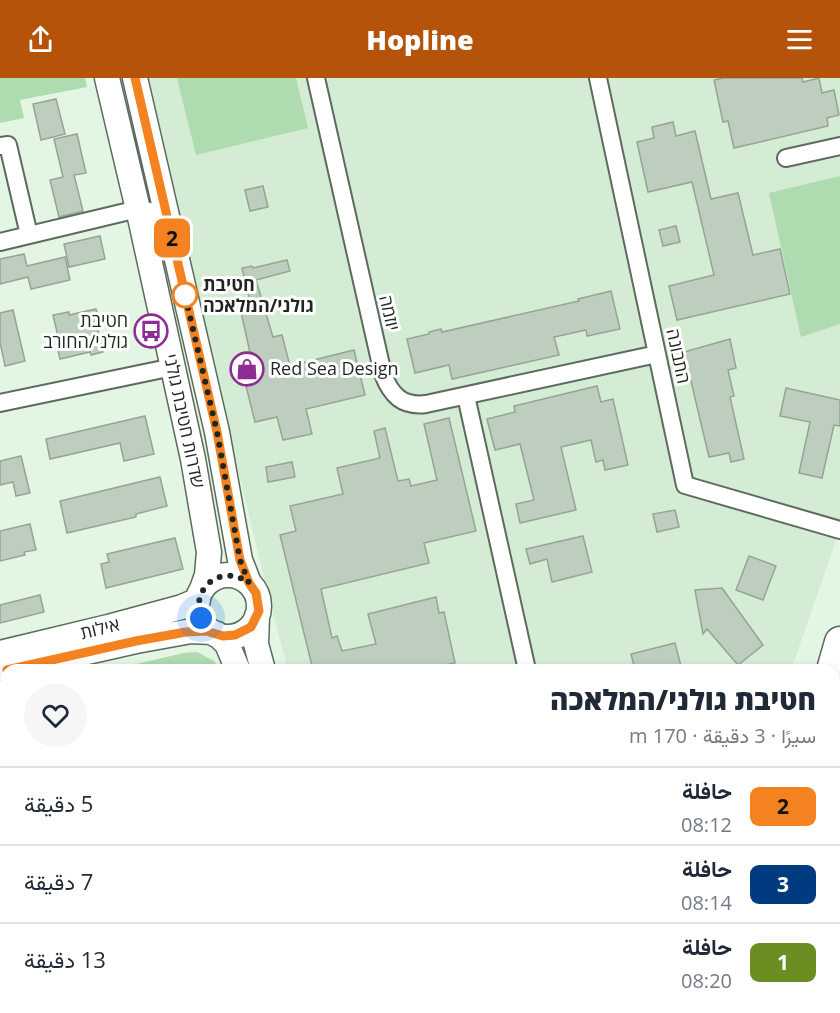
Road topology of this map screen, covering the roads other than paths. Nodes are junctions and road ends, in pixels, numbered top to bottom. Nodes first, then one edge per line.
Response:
1 (107, 78) edge
2 (135, 78) edge
3 (316, 78) edge
4 (598, 78) edge
5 (0, 146) edge
6 (840, 146) edge
7 (786, 158) dead end
8 (138, 209) junction
9 (166, 214) junction
10 (29, 236) junction
11 (0, 242) edge
12 (657, 354) junction
13 (173, 367) junction
14 (466, 396) junction
15 (0, 403) edge
16 (840, 530) edge
17 (249, 583) junction
18 (200, 595) junction
19 (257, 616) junction
20 (215, 633) junction
21 (840, 642) edge
22 (0, 653) edge
23 (37, 664) edge
24 (235, 664) edge
25 (261, 664) edge
26 (526, 664) edge
27 (834, 664) edge

1 - 8 street, שדרות חטיבת גולני
2 - 9 street, שדרות חטיבת גולני
3 - 14 street, יוזמה
4 - 12 street, התבונה
5 - 10 street
6 - 7 street
8 - 9 street
8 - 10 street
8 - 13 street, שדרות חטיבת גולני
9 - 17 street, שדרות חטיבת גולני
10 - 11 street
12 - 14 street, יוזמה
12 - 16 street, התבונה
13 - 15 street
13 - 18 street, שדרות חטיבת גולני
14 - 26 street
17 - 18 street
17 - 19 street
18 - 20 street
18 - 22 street, אילות
19 - 20 street
19 - 25 street
20 - 23 street, אילות
20 - 24 street
21 - 27 highway

